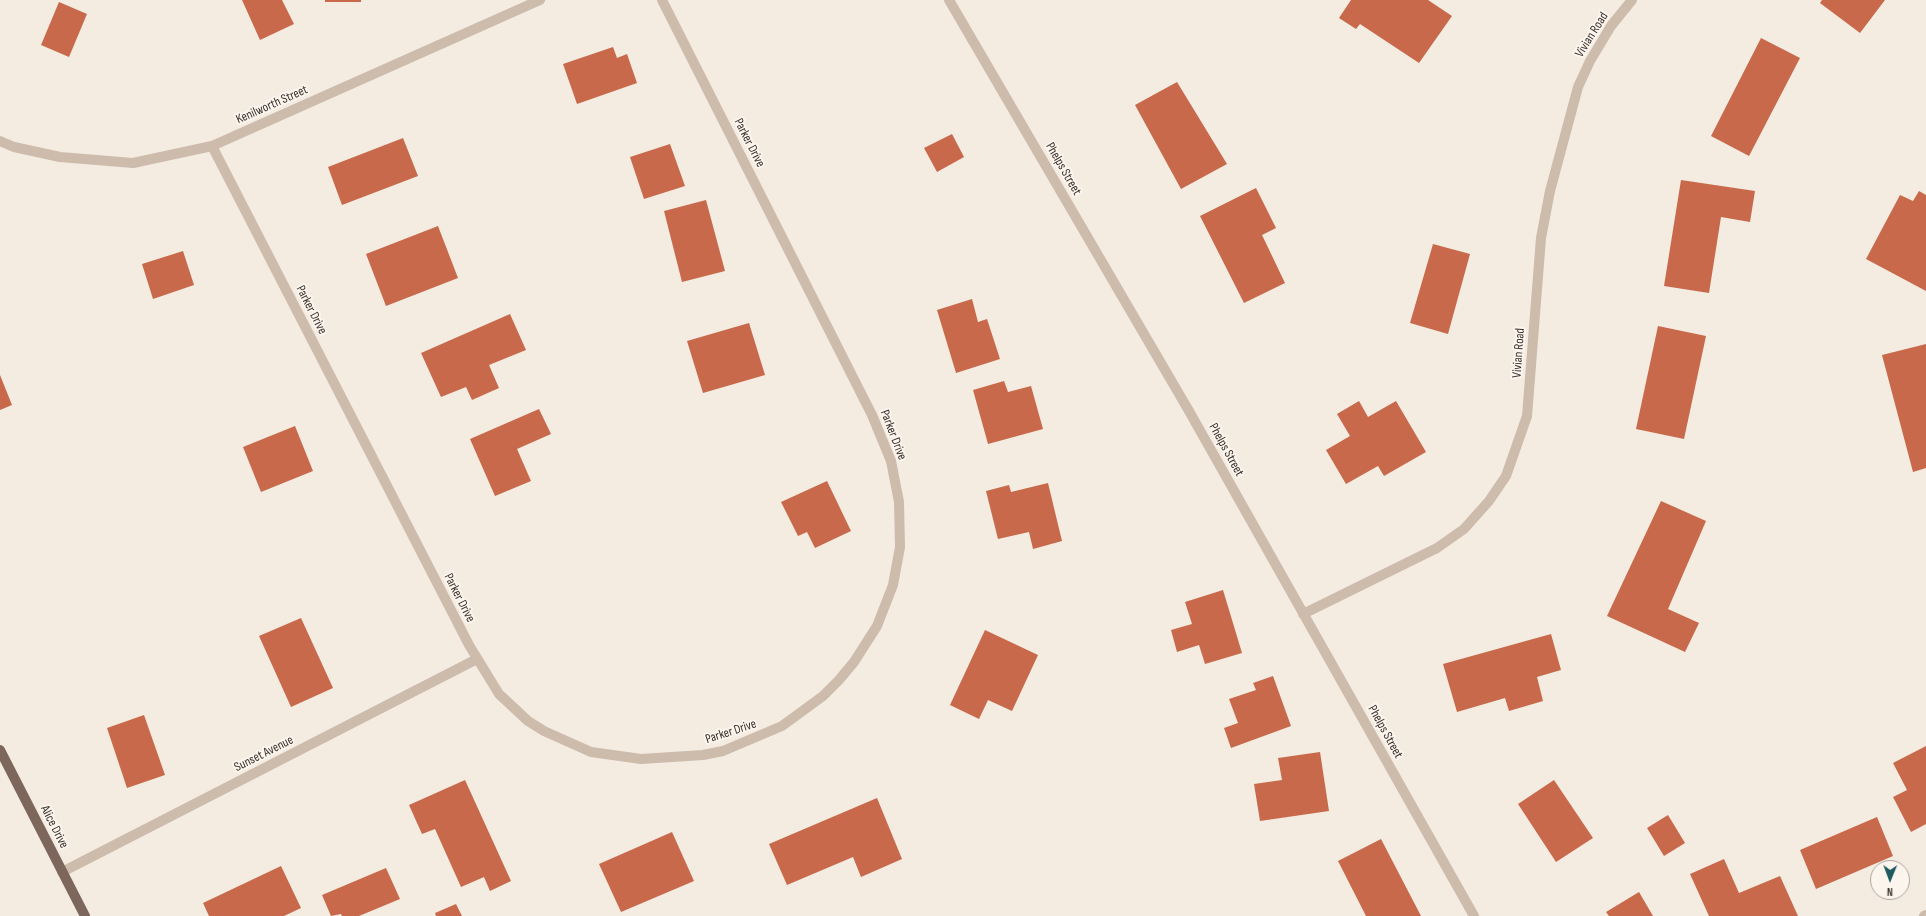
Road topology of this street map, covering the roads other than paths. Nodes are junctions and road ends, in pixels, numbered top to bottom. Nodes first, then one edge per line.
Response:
1 (540, 0) edge
2 (662, 0) edge
3 (949, 0) edge
4 (1627, 2) edge
5 (0, 141) edge
6 (212, 146) junction
7 (1303, 614) junction
8 (478, 659) junction
9 (0, 750) edge
10 (3, 762) edge
11 (62, 872) junction
12 (85, 916) edge
13 (1474, 916) edge

1 - 6 street, Kenilworth Street
2 - 8 street, Parker Drive
3 - 7 street, Phelps Street
4 - 7 street, Vivian Road
5 - 6 street, Kenilworth Street
6 - 8 street, Parker Drive
7 - 13 street, Phelps Street
8 - 11 street, Sunset Avenue
9 - 10 main road, Alice Drive
10 - 11 main road, Alice Drive
11 - 12 main road, Alice Drive

